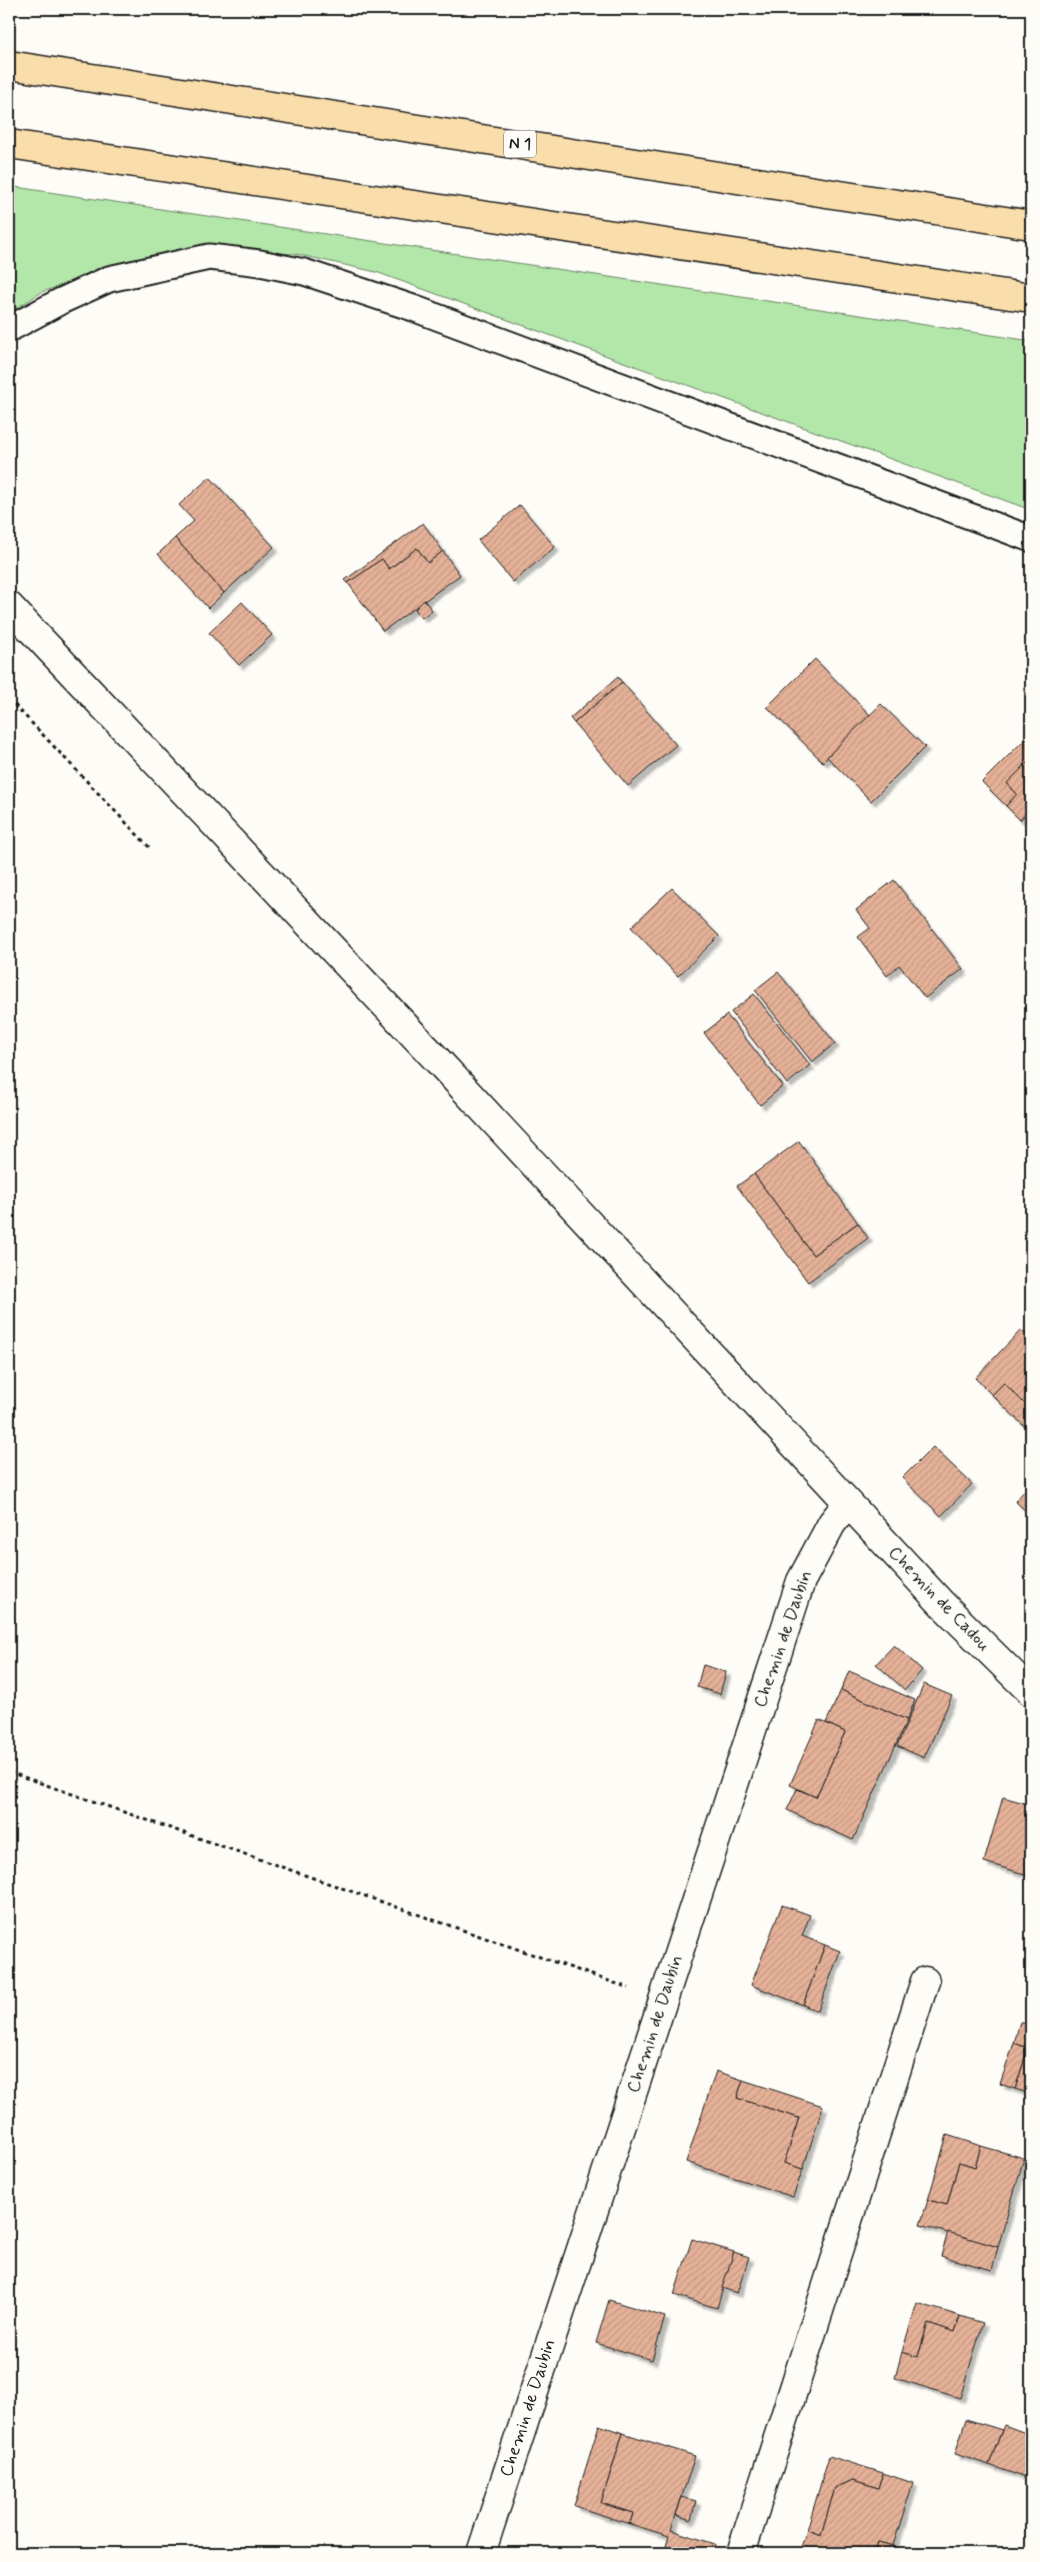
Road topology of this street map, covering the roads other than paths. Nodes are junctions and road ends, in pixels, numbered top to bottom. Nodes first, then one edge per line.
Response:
1 (9, 65) edge
2 (9, 144) edge
3 (1031, 225) edge
4 (1031, 298) edge
5 (9, 329) edge
6 (1031, 539) edge
7 (9, 606) edge
8 (848, 1503) junction
9 (1031, 1692) edge
10 (925, 1981) dead end
11 (481, 2553) edge
12 (741, 2553) edge

1 - 3 highway, N 1
2 - 4 highway
5 - 6 lane
7 - 8 main road, Chemin de Cadou
8 - 9 main road, Chemin de Cadou
8 - 11 main road, Chemin de Daubin
10 - 12 main road

